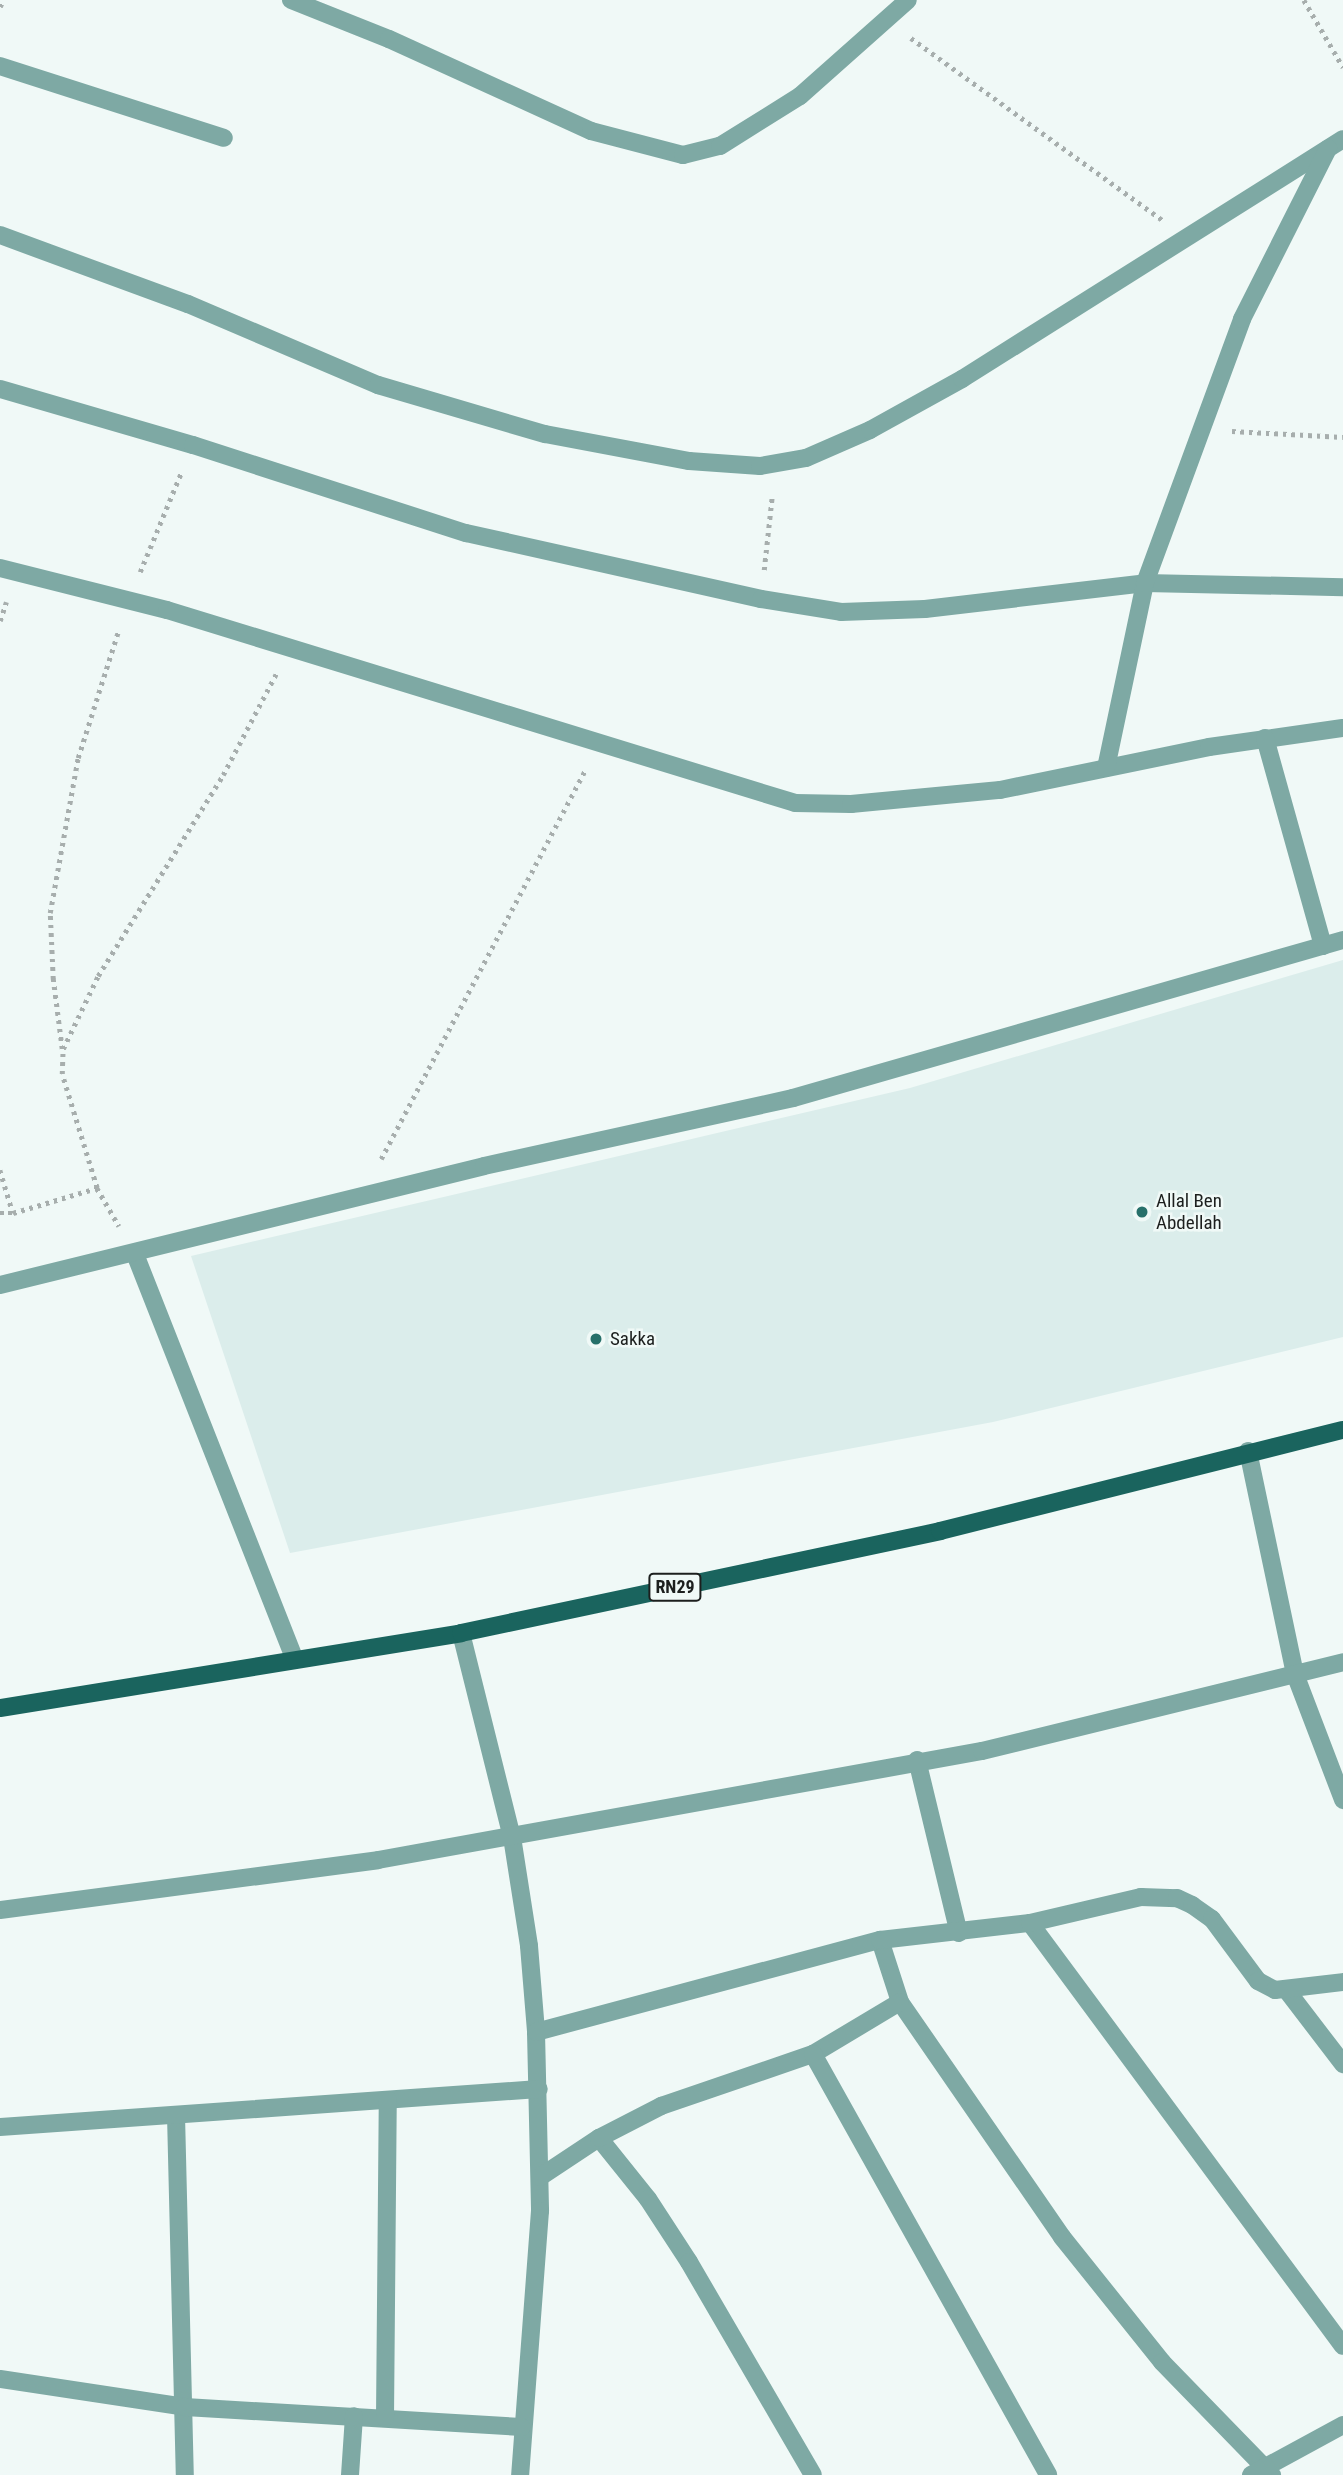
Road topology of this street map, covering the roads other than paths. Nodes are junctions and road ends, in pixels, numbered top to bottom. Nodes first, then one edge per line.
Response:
1 (291, 0) edge
2 (908, 0) edge
3 (0, 66) edge
4 (224, 138) dead end
5 (1336, 144) edge
6 (0, 235) edge
7 (0, 389) edge
8 (0, 568) edge
9 (1145, 583) junction
10 (1343, 587) edge
11 (1343, 728) edge
12 (1265, 738) junction
13 (1106, 768) junction
14 (1343, 940) edge
15 (1323, 946) junction
16 (135, 1254) junction
17 (0, 1285) edge
18 (1343, 1430) edge
19 (1248, 1451) junction
20 (461, 1633) junction
21 (295, 1660) junction
22 (1343, 1662) edge
23 (1295, 1674) junction
24 (0, 1708) edge
25 (916, 1760) junction
26 (1343, 1800) edge
27 (512, 1837) junction
28 (0, 1910) edge
29 (1030, 1923) junction
30 (959, 1933) junction
31 (880, 1940) junction
32 (1343, 1982) edge
33 (1288, 1992) junction
34 (900, 2002) junction
35 (536, 2032) junction
36 (813, 2054) junction
37 (1343, 2064) edge
38 (539, 2089) junction
39 (388, 2100) junction
40 (176, 2115) junction
41 (0, 2127) edge
42 (599, 2138) junction
43 (540, 2177) junction
44 (1343, 2346) edge
45 (0, 2379) edge
46 (185, 2407) junction
47 (354, 2416) junction
48 (385, 2418) junction
49 (1343, 2425) edge
50 (521, 2427) junction
51 (1263, 2473) edge
52 (185, 2475) edge
53 (350, 2475) edge
54 (520, 2475) edge
55 (813, 2475) edge
56 (1048, 2475) edge

1 - 2 street
3 - 4 street
5 - 6 street
5 - 9 street
7 - 9 street
8 - 13 street
9 - 10 street
9 - 13 street
11 - 12 street
12 - 13 street
12 - 15 street
14 - 15 street
15 - 16 street
16 - 17 street
16 - 21 street
18 - 19 main road, RN29
19 - 20 main road, RN29
19 - 23 street
20 - 21 main road, RN29
20 - 27 street
21 - 24 main road, RN29
22 - 23 street
23 - 25 street
23 - 26 street
25 - 27 street
25 - 30 street
27 - 28 street
27 - 35 street
29 - 30 street
29 - 33 street
29 - 44 street
30 - 31 street
31 - 34 street
31 - 35 street
32 - 33 street
33 - 37 street
34 - 36 street
34 - 51 street
35 - 38 street
36 - 42 street
36 - 56 street
38 - 39 street
38 - 43 street
39 - 40 street
39 - 48 street
40 - 41 street
40 - 46 street
42 - 43 street
42 - 55 street
43 - 50 street
45 - 46 street
46 - 47 street
46 - 52 street
47 - 48 street
47 - 53 street
48 - 50 street
49 - 51 street
50 - 54 street

